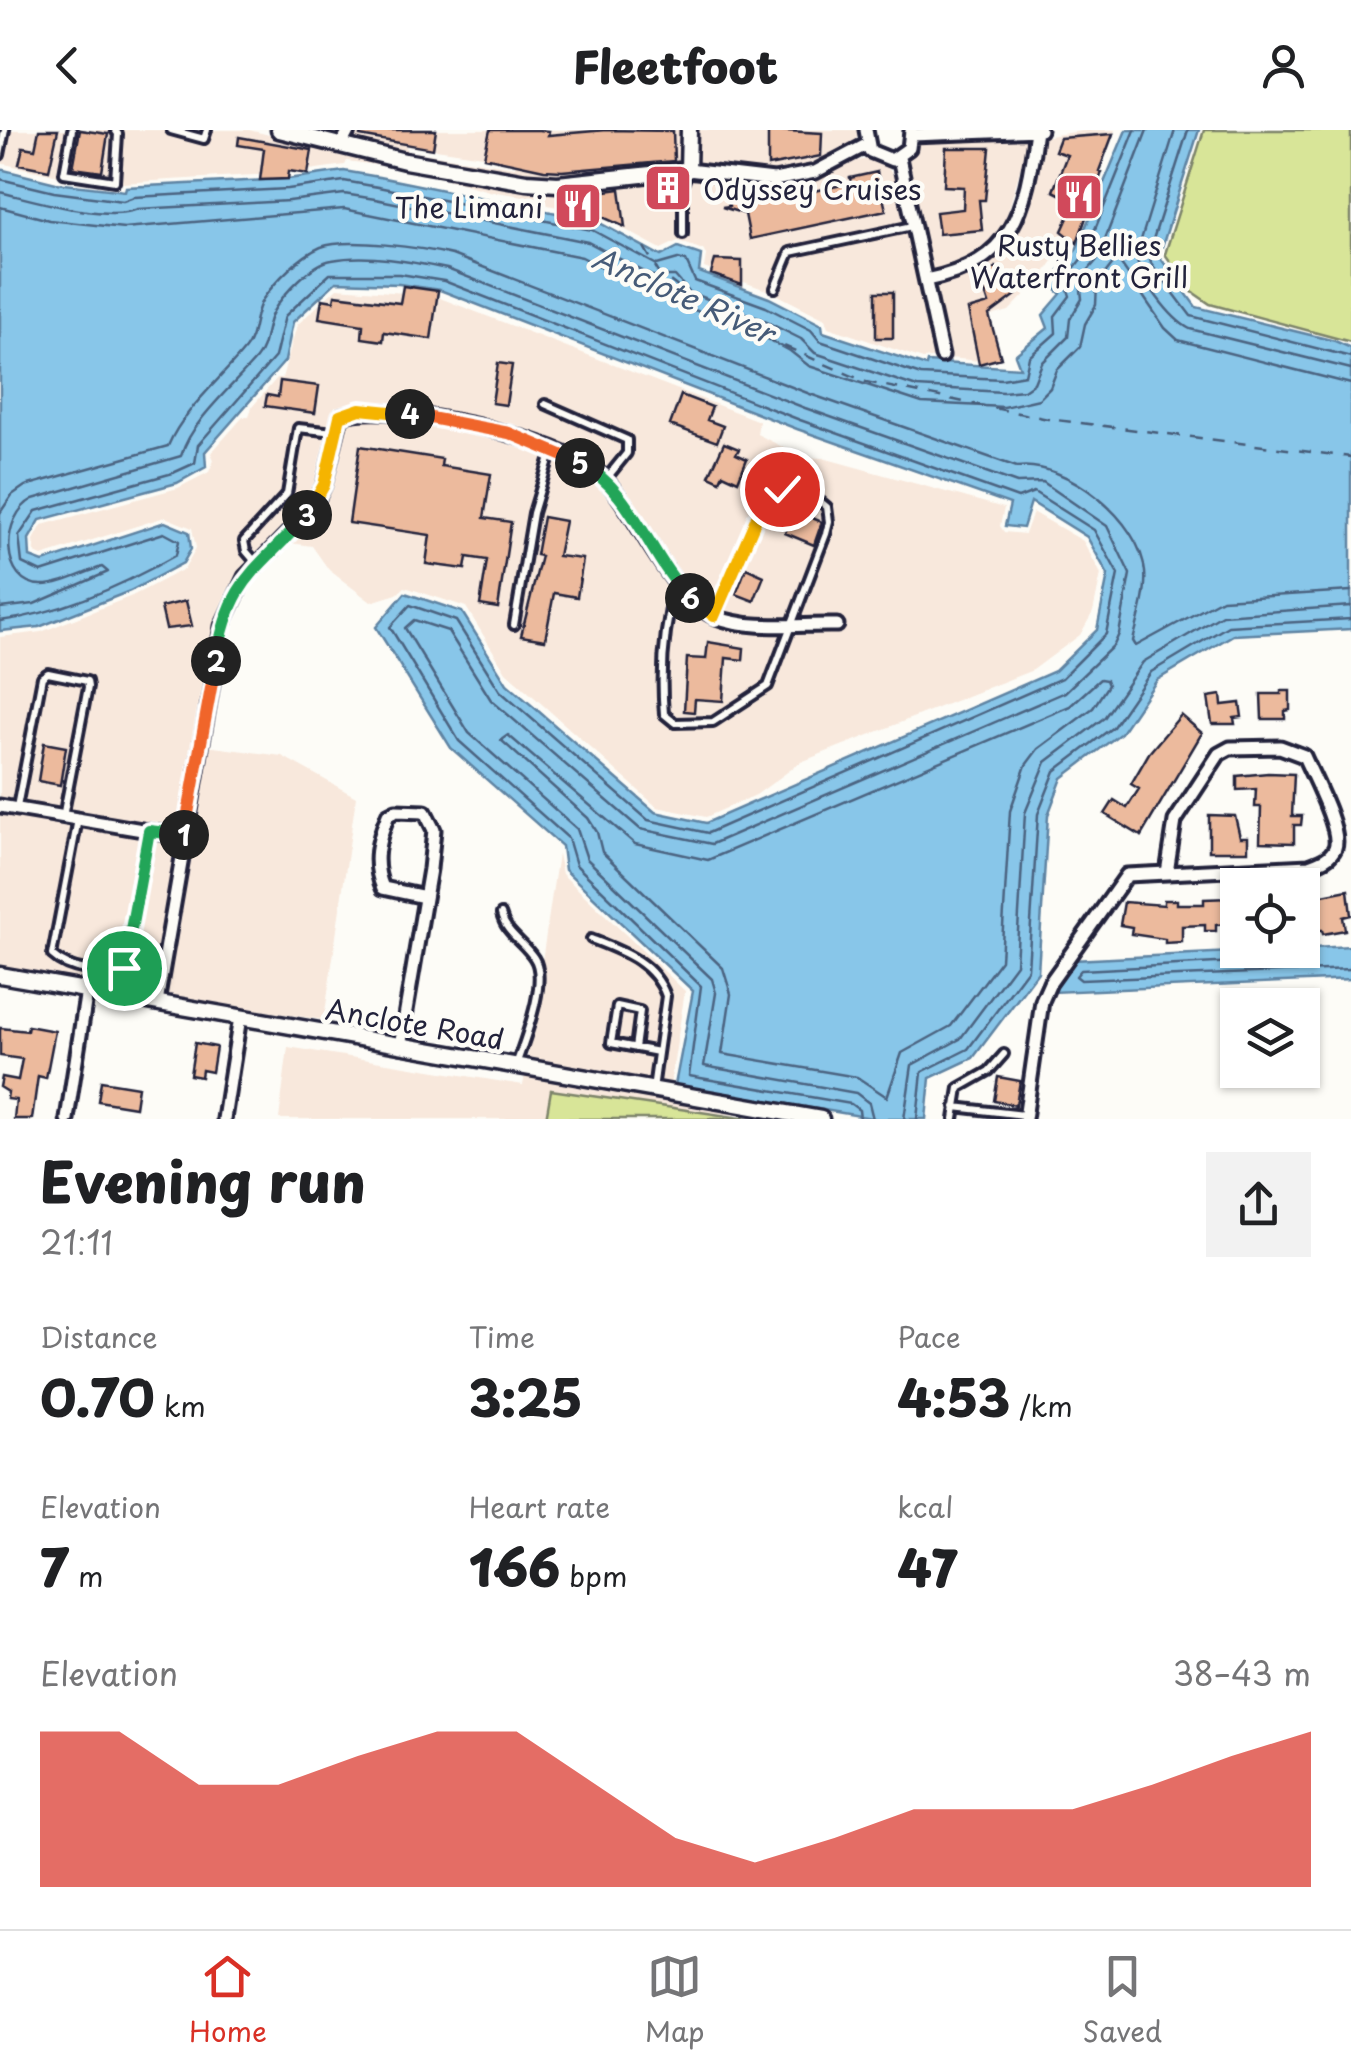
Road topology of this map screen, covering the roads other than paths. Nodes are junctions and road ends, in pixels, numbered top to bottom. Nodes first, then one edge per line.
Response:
1 (5, 130) edge
2 (72, 130) edge
3 (115, 130) edge
4 (171, 130) edge
5 (207, 130) edge
6 (278, 130) edge
7 (349, 130) edge
8 (689, 130) edge
9 (866, 130) edge
10 (1038, 130) edge
11 (911, 132) edge
12 (992, 132) edge
13 (866, 144) junction
14 (342, 145) junction
15 (0, 155) edge
16 (899, 158) junction
17 (688, 170) junction
18 (913, 226) junction
19 (683, 234) dead end
20 (926, 280) junction
21 (775, 288) dead end
22 (942, 356) dead end
23 (546, 404) dead end
24 (334, 432) junction
25 (552, 450) junction
26 (605, 480) junction
27 (258, 565) junction
28 (677, 582) junction
29 (714, 616) junction
30 (790, 624) junction
31 (837, 624) dead end
32 (514, 625) dead end
33 (0, 806) edge
34 (16, 808) junction
35 (64, 816) junction
36 (78, 819) junction
37 (149, 831) junction
38 (184, 838) junction
39 (1166, 873) junction
40 (425, 897) junction
41 (501, 914) dead end
42 (591, 939) dead end
43 (0, 974) edge
44 (87, 990) junction
45 (157, 1002) junction
46 (240, 1016) junction
47 (400, 1046) junction
48 (635, 1048) junction
49 (658, 1052) junction
50 (1004, 1054) dead end
51 (516, 1066) junction
52 (653, 1090) junction
53 (955, 1107) junction
54 (1026, 1117) edge
55 (67, 1119) edge
56 (224, 1119) edge
57 (821, 1119) edge
58 (954, 1119) edge

1 - 15 lane
2 - 3 lane
4 - 5 lane
6 - 14 street
7 - 14 street
8 - 17 street
9 - 13 street
10 - 12 street
10 - 20 street
11 - 12 street
11 - 16 street
13 - 16 street
13 - 17 street
14 - 17 street
16 - 18 street
17 - 19 lane
18 - 20 street
18 - 21 lane
20 - 22 street
23 - 26 lane
24 - 25 street
24 - 27 street
24 - 27 lane
25 - 26 street
25 - 32 lane
26 - 28 street
27 - 38 street
28 - 29 street
28 - 30 lane
29 - 30 street
29 - 30 lane
30 - 31 street
33 - 34 street
34 - 35 street
34 - 35 lane
35 - 36 street
36 - 37 street
36 - 37 lane
37 - 38 street
38 - 45 street
39 - 39 street
39 - 54 street
40 - 40 street
40 - 47 street
41 - 51 lane
42 - 49 lane
43 - 44 street, Anclote Road
44 - 45 street, Anclote Road
44 - 55 street
45 - 46 street, Anclote Road
46 - 47 street, Anclote Road
46 - 56 street
47 - 51 street, Anclote Road
48 - 48 lane
48 - 49 lane
49 - 52 lane
50 - 53 lane
51 - 52 street, Anclote Road
52 - 57 street, Anclote Road
53 - 54 lane
53 - 58 lane

